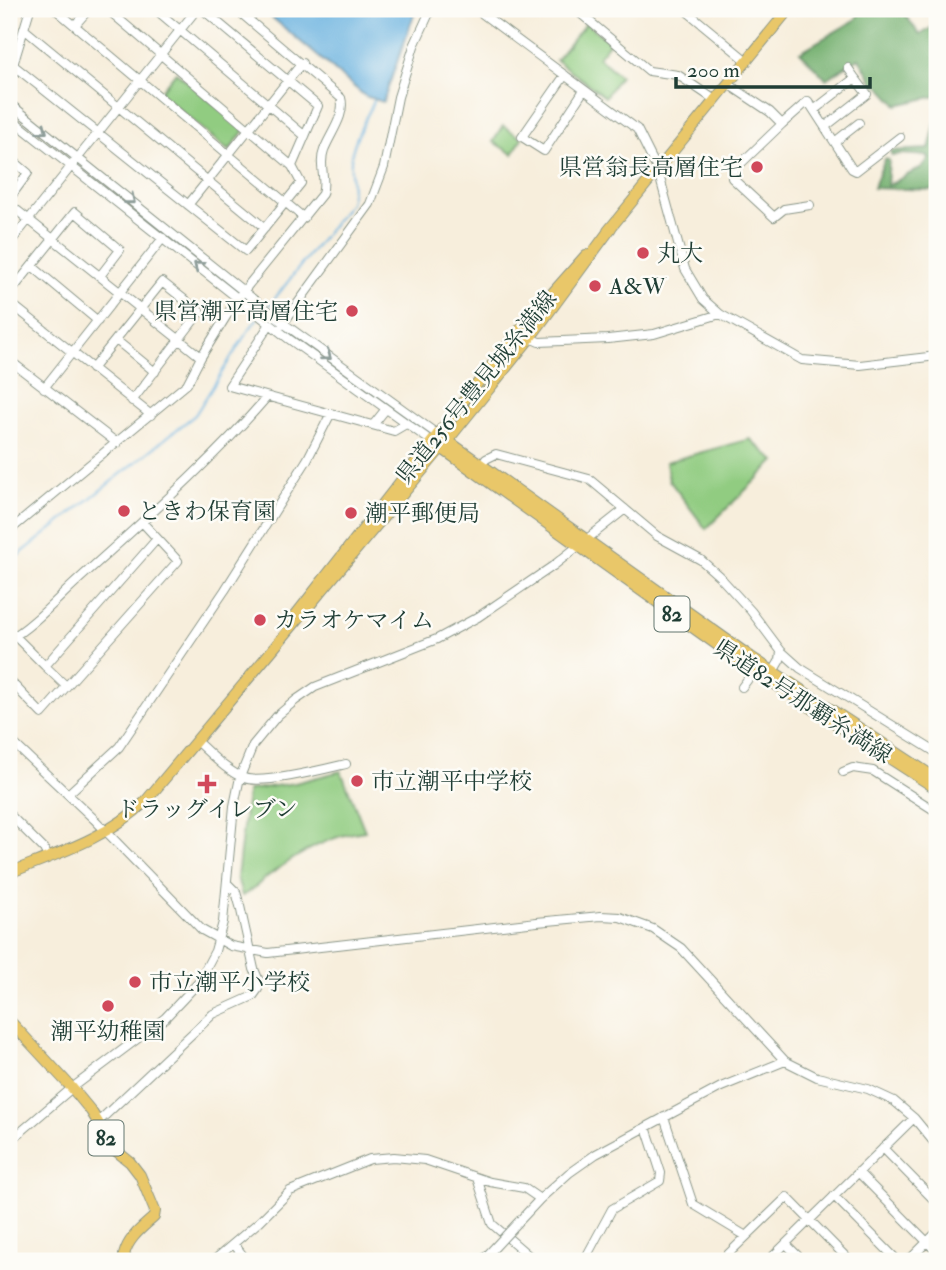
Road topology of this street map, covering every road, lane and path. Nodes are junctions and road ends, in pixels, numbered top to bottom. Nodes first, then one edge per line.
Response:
1 (30, 9) edge
2 (55, 9) edge
3 (89, 9) edge
4 (107, 9) edge
5 (155, 9) edge
6 (200, 9) edge
7 (236, 9) edge
8 (431, 9) edge
9 (476, 9) edge
10 (575, 9) edge
11 (684, 9) edge
12 (789, 9) edge
13 (75, 25) junction
14 (24, 30) junction
15 (180, 30) junction
16 (160, 55) junction
17 (747, 61) junction
18 (302, 63) junction
19 (848, 68) dead end
20 (565, 75) junction
21 (855, 78) junction
22 (140, 80) junction
23 (288, 80) junction
24 (728, 84) junction
25 (584, 90) junction
26 (715, 100) junction
27 (9, 103) edge
28 (268, 105) junction
29 (118, 108) junction
30 (814, 110) junction
31 (9, 117) edge
32 (859, 123) dead end
33 (782, 124) junction
34 (826, 126) junction
35 (249, 129) junction
36 (98, 133) junction
37 (305, 136) junction
38 (900, 137) dead end
39 (836, 141) junction
40 (229, 155) junction
41 (9, 157) edge
42 (78, 158) junction
43 (71, 166) junction
44 (292, 166) junction
45 (658, 171) junction
46 (207, 181) junction
47 (9, 199) edge
48 (285, 202) junction
49 (9, 204) edge
50 (188, 205) junction
51 (810, 205) dead end
52 (304, 218) junction
53 (29, 220) junction
54 (265, 228) junction
55 (611, 228) junction
56 (163, 238) junction
57 (53, 239) junction
58 (9, 244) edge
59 (32, 266) junction
60 (100, 276) junction
61 (244, 291) junction
62 (120, 292) junction
63 (9, 294) edge
64 (237, 299) junction
65 (9, 302) edge
66 (141, 309) junction
67 (720, 314) junction
68 (270, 320) junction
69 (98, 321) junction
70 (281, 326) junction
71 (530, 338) junction
72 (116, 340) junction
73 (180, 340) junction
74 (71, 352) junction
75 (937, 356) edge
76 (201, 357) junction
77 (9, 360) edge
78 (92, 369) junction
79 (155, 372) junction
80 (44, 388) junction
81 (267, 397) junction
82 (132, 401) junction
83 (385, 410) junction
84 (331, 413) junction
85 (150, 415) junction
86 (406, 424) junction
87 (373, 425) junction
88 (434, 438) junction
89 (117, 443) junction
90 (444, 444) junction
91 (479, 468) junction
92 (625, 509) junction
93 (142, 522) junction
94 (9, 531) edge
95 (157, 539) junction
96 (582, 543) junction
97 (11, 635) edge
98 (270, 651) junction
99 (781, 651) junction
100 (45, 666) junction
101 (757, 667) junction
102 (770, 676) junction
103 (9, 680) edge
104 (66, 686) junction
105 (742, 687) dead end
106 (9, 739) edge
107 (196, 741) junction
108 (937, 753) edge
109 (346, 764) dead end
110 (843, 772) dead end
111 (240, 777) junction
112 (937, 779) edge
113 (937, 789) edge
114 (68, 794) junction
115 (937, 812) edge
116 (9, 814) edge
117 (106, 831) junction
118 (48, 857) junction
119 (9, 873) edge
120 (227, 883) junction
121 (219, 940) junction
122 (251, 951) junction
123 (9, 1020) edge
124 (785, 1061) junction
125 (72, 1088) junction
126 (664, 1117) junction
127 (914, 1118) junction
128 (98, 1122) junction
129 (646, 1127) junction
130 (9, 1142) edge
131 (937, 1146) edge
132 (883, 1148) junction
133 (858, 1172) junction
134 (477, 1178) junction
135 (834, 1196) junction
136 (540, 1199) junction
137 (937, 1203) edge
138 (810, 1221) junction
139 (937, 1232) edge
140 (746, 1236) junction
141 (928, 1242) junction
142 (234, 1244) junction
143 (786, 1244) junction
144 (937, 1252) edge
145 (128, 1261) edge
146 (213, 1261) edge
147 (247, 1261) edge
148 (482, 1261) edge
149 (535, 1261) edge
150 (584, 1261) edge
151 (721, 1261) edge
152 (768, 1261) edge
153 (803, 1261) edge
154 (850, 1261) edge
155 (898, 1261) edge
156 (908, 1261) edge

1 - 14 street
2 - 13 street
3 - 13 street
4 - 16 street
5 - 15 street
6 - 15 street
6 - 23 street
7 - 18 street
8 - 70 street
9 - 20 street
10 - 26 street
11 - 17 street
12 - 17 main road, 県道256号豊見城糸満線
13 - 22 street
14 - 29 street
14 - 36 street
15 - 16 street
15 - 28 street
16 - 22 street
16 - 35 street
17 - 24 main road, 県道256号豊見城糸満線
18 - 23 street
18 - 52 street
19 - 21 street
20 - 25 street
20 - 25 street
21 - 30 street
21 - 34 street
22 - 29 street
22 - 40 street
23 - 28 street
23 - 37 street
24 - 26 main road, 県道256号豊見城糸満線
24 - 33 street
25 - 45 street
26 - 45 main road, 県道256号豊見城糸満線
27 -> 42 street
28 - 35 street
28 - 37 street
29 - 36 street
29 - 46 street
30 - 33 street
30 - 34 street
31 - 43 street
32 - 39 street
33 - 51 street
34 - 39 street
35 - 40 street
35 - 44 street
36 - 42 street
36 - 50 street
37 - 44 street
38 - 39 street
40 - 46 street
40 - 48 street
41 - 47 street
42 - 43 street
42 -> 61 street
43 - 53 street
43 - 56 street
44 - 48 street
45 - 55 main road, 県道256号豊見城糸満線
45 - 67 street
46 - 50 street
46 - 54 street
48 - 52 street
48 - 54 street
49 - 53 street
50 - 54 street
52 - 61 street
53 - 57 street
53 - 58 street
55 - 71 main road, 県道256号豊見城糸満線
55 - 88 main road, 県道256号豊見城糸満線
56 - 62 street
64 -> 56 street
57 - 59 street
57 - 60 street
57 - 60 street
59 - 63 street
59 - 69 street
60 - 62 street
61 - 64 street
61 - 68 street
62 - 66 street
62 - 69 street
64 - 68 street
64 - 76 street
65 - 74 street
66 - 72 street
66 - 73 street
66 - 73 street
67 - 71 street
67 - 75 street
68 - 70 street
68 - 81 street
69 - 74 street
70 - 83 street
70 -> 88 street
71 - 90 main road, 県道256号豊見城糸満線
72 - 78 street
72 - 79 street
73 - 76 street
73 - 79 street
74 - 78 street
74 - 80 street
76 - 85 street
77 - 80 street
78 - 82 street
79 - 82 street
80 - 89 street
81 - 84 street
81 - 93 street
82 - 85 street
83 - 86 street
83 - 87 street
84 - 87 street
84 - 114 street
85 - 89 street
86 - 87 street
86 - 88 street
88 - 90 main road, 県道82号那覇糸満線 / 82
88 - 98 main road, 県道256号豊見城糸満線
89 - 94 street
90 - 91 main road, 県道82号那覇糸満線 / 82
90 - 98 main road, 県道256号豊見城糸満線
91 - 92 street
91 - 96 main road, 県道82号那覇糸満線 / 82
92 - 96 street
92 - 99 street
93 - 95 street
93 - 97 street
95 - 100 street
95 - 104 street
96 - 101 main road, 県道82号那覇糸満線 / 82
96 - 111 street
97 - 100 street
98 - 107 main road, 県道256号豊見城糸満線
99 - 102 street
99 - 108 street
100 - 104 street
101 - 102 main road, 県道82号那覇糸満線 / 82
101 - 105 street
102 - 112 main road, 県道82号那覇糸満線 / 82
102 - 113 main road, 県道82号那覇糸満線 / 82
103 - 104 street
106 - 114 street
107 - 111 street
107 - 117 main road, 県道256号豊見城糸満線
109 - 111 street
110 - 115 street
111 - 120 street
114 - 117 street
116 - 118 street
117 - 118 main road, 県道256号豊見城糸満線
117 - 121 street
118 - 119 main road, 県道256号豊見城糸満線
120 - 121 street
120 - 122 street
121 - 122 street
121 - 125 street
122 - 124 street
122 - 128 street
123 - 125 main road, 82
124 - 126 street
124 - 127 street
125 - 128 main road, 82
125 - 130 street
126 - 129 street
126 - 140 street
127 - 131 street
127 - 132 street
128 - 145 main road, 82
129 - 136 street
129 - 150 street
132 - 133 street
132 - 137 street
133 - 135 street
133 - 141 street
134 - 136 street
134 - 142 street
134 - 149 street
135 - 138 street
135 - 155 street
136 - 148 street, bridge
138 - 140 street
138 - 143 street
138 - 154 street
139 - 141 street
140 - 151 street
141 - 144 street
141 - 156 street
142 - 146 street
142 - 147 street
143 - 152 street
143 - 153 street

